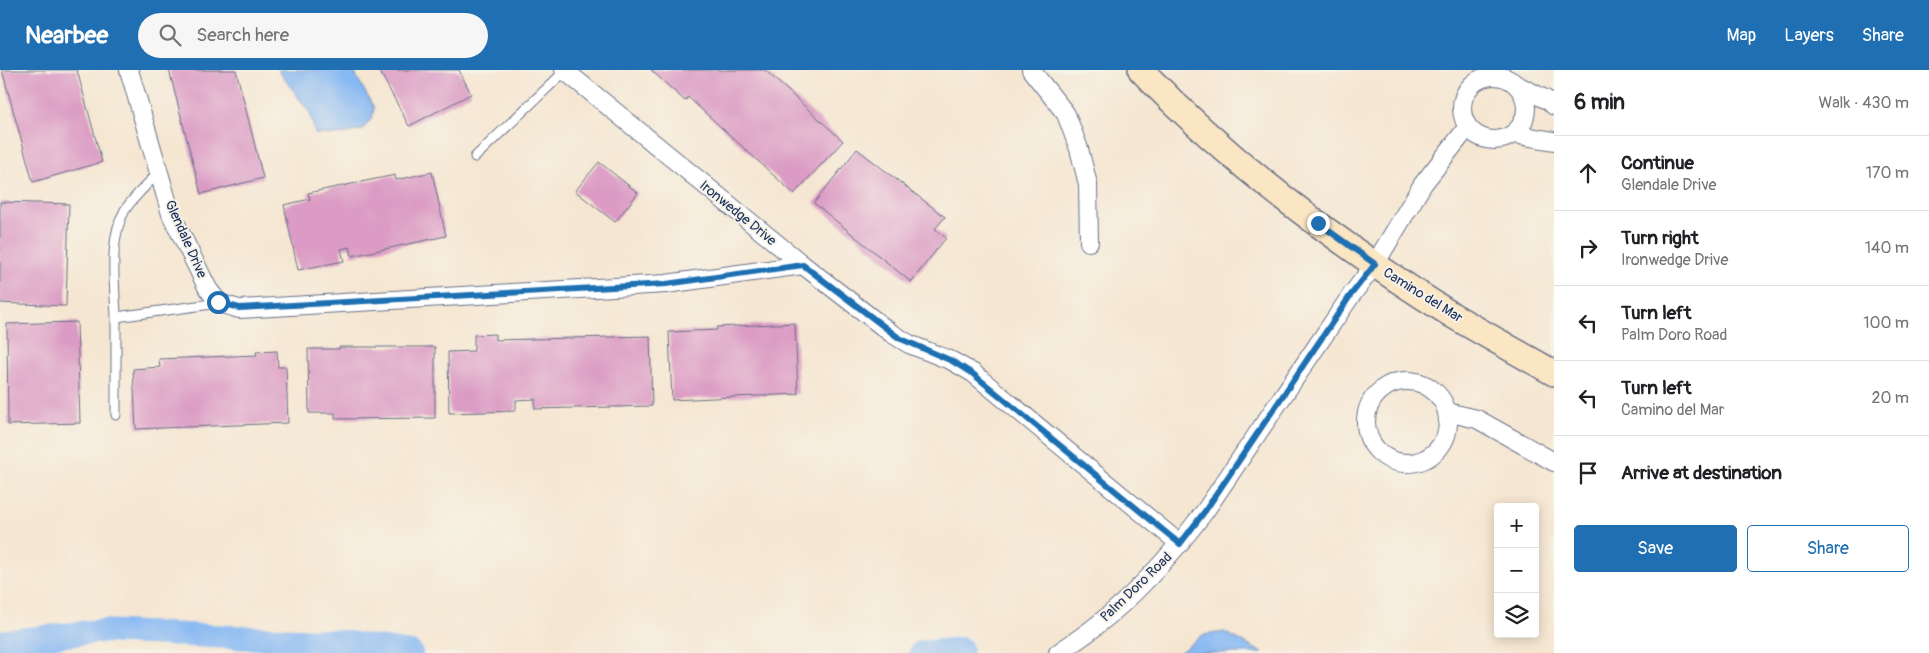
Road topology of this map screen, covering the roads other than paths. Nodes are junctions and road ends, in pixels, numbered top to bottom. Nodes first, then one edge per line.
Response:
1 (129, 70) edge
2 (564, 70) edge
3 (1031, 70) edge
4 (1141, 70) edge
5 (1515, 84) junction
6 (1554, 106) edge
7 (1467, 128) junction
8 (1513, 134) junction
9 (1554, 141) edge
10 (475, 156) dead end
11 (159, 172) junction
12 (1089, 242) dead end
13 (1375, 264) junction
14 (803, 265) junction
15 (218, 302) junction
16 (116, 317) junction
17 (1554, 373) edge
18 (1447, 412) junction
19 (116, 415) dead end
20 (1554, 462) edge
21 (1180, 544) junction
22 (1058, 653) edge

1 - 11 street, Glendale Drive
2 - 10 lane
2 - 14 street, Ironwedge Drive
3 - 12 street
4 - 13 street, Camino del Mar
5 - 6 street
5 - 7 street
5 - 8 street
7 - 8 street
7 - 13 street, Palm Doro Road
8 - 9 street
11 - 15 street, Glendale Drive
11 - 16 lane
13 - 17 street, Camino del Mar
13 - 21 street, Palm Doro Road
14 - 15 street
14 - 21 street, Ironwedge Drive
15 - 16 lane
16 - 19 lane
18 - 18 street
18 - 20 street
21 - 22 street, Palm Doro Road

